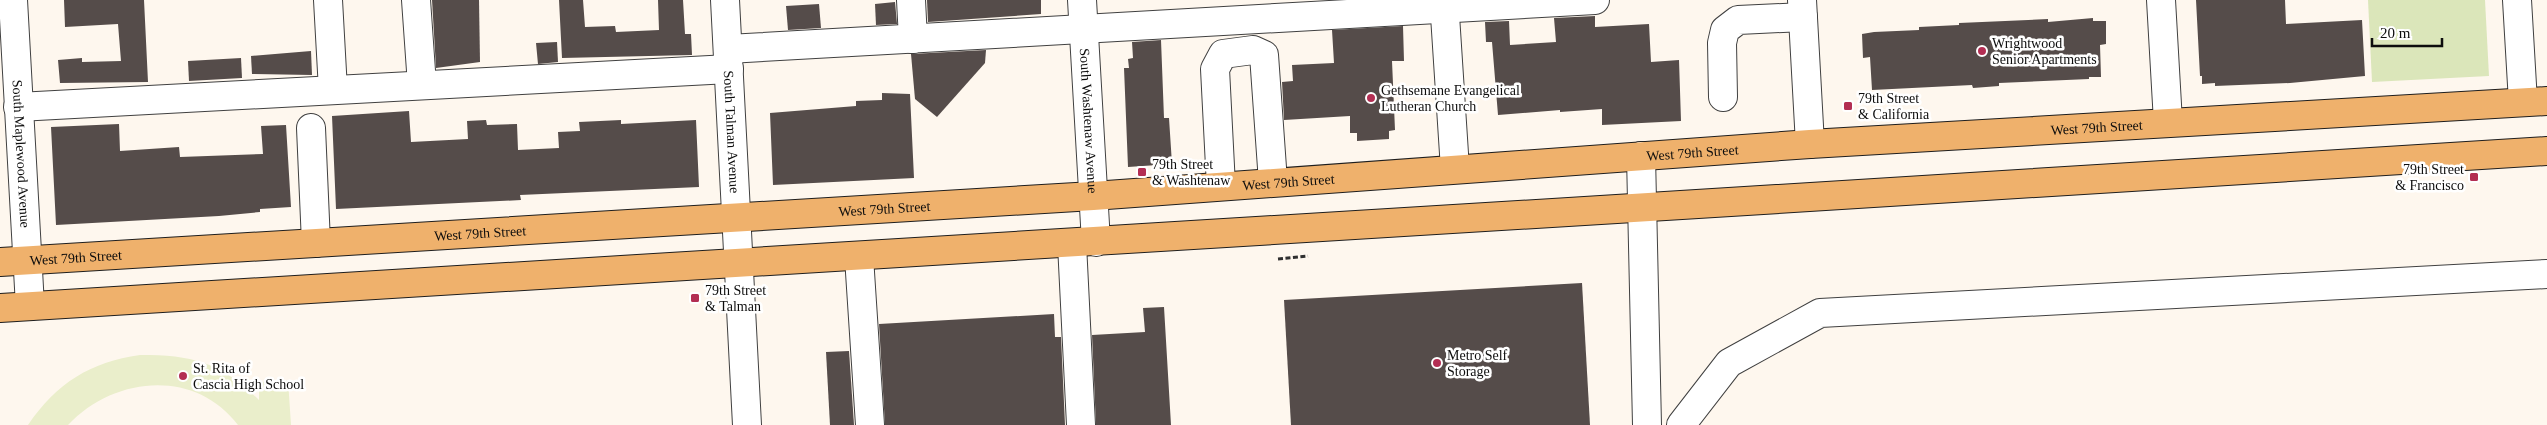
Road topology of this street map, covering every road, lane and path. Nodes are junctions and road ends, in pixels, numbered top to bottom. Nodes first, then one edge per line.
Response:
1 (13, 0) edge
2 (328, 0) edge
3 (416, 0) edge
4 (725, 0) edge
5 (911, 0) edge
6 (1082, 0) edge
7 (1595, 0) edge
8 (2161, 0) edge
9 (2517, 0) edge
10 (1444, 4) edge
11 (1802, 8) edge
12 (1266, 9) edge
13 (1083, 29) junction
14 (913, 39) junction
15 (728, 59) junction
16 (422, 85) junction
17 (333, 90) junction
18 (12, 96) edge
19 (1723, 97) dead end
20 (2535, 101) edge
21 (2168, 122) junction
22 (311, 128) dead end
23 (1810, 144) junction
24 (2547, 151) edge
25 (1641, 156) junction
26 (1455, 169) junction
27 (1273, 182) junction
28 (1221, 186) junction
29 (1093, 196) junction
30 (1642, 206) junction
31 (736, 218) junction
32 (316, 243) junction
33 (1084, 243) junction
34 (859, 257) junction
35 (27, 261) junction
36 (0, 262) edge
37 (739, 264) junction
38 (2547, 274) edge
39 (30, 306) junction
40 (0, 308) edge
41 (747, 425) edge
42 (870, 425) edge
43 (1081, 425) edge
44 (1648, 425) edge
45 (1681, 425) edge

1 - 18 street, South Maplewood Avenue
2 - 17 street
3 - 16 street
4 - 15 street, South Talman Avenue
5 - 14 street
6 - 13 street, South Washtenaw Avenue
7 - 10 street
8 - 21 street
9 - 20 street
10 - 12 street
10 - 26 street
11 - 19 street
11 - 23 street
12 - 13 street
13 - 14 street
13 - 29 street, South Washtenaw Avenue
14 - 15 street
15 - 16 street
15 - 31 street, South Talman Avenue
16 - 17 street
17 - 18 street
18 - 35 street, South Maplewood Avenue
20 - 21 main road, West 79th Street
21 - 23 main road, West 79th Street
22 - 32 street
23 - 25 main road, West 79th Street
24 - 30 main road
25 - 26 main road, West 79th Street
25 - 30 street
26 - 27 main road, West 79th Street
27 - 28 main road, West 79th Street
27 - 28 street
28 - 29 main road, West 79th Street
29 - 31 main road, West 79th Street
29 - 33 street, South Washtenaw Avenue
30 - 33 main road
30 - 44 street
31 - 32 main road, West 79th Street
31 - 37 street, South Talman Avenue
32 - 35 main road, West 79th Street
33 - 34 main road
33 - 43 street, South Washtenaw Avenue
34 - 37 main road
34 - 42 street
35 - 36 main road, West 79th Street
35 - 39 street, South Maplewood Avenue
37 - 39 main road
37 - 41 street, South Talman Avenue
38 - 45 street
39 - 40 main road

